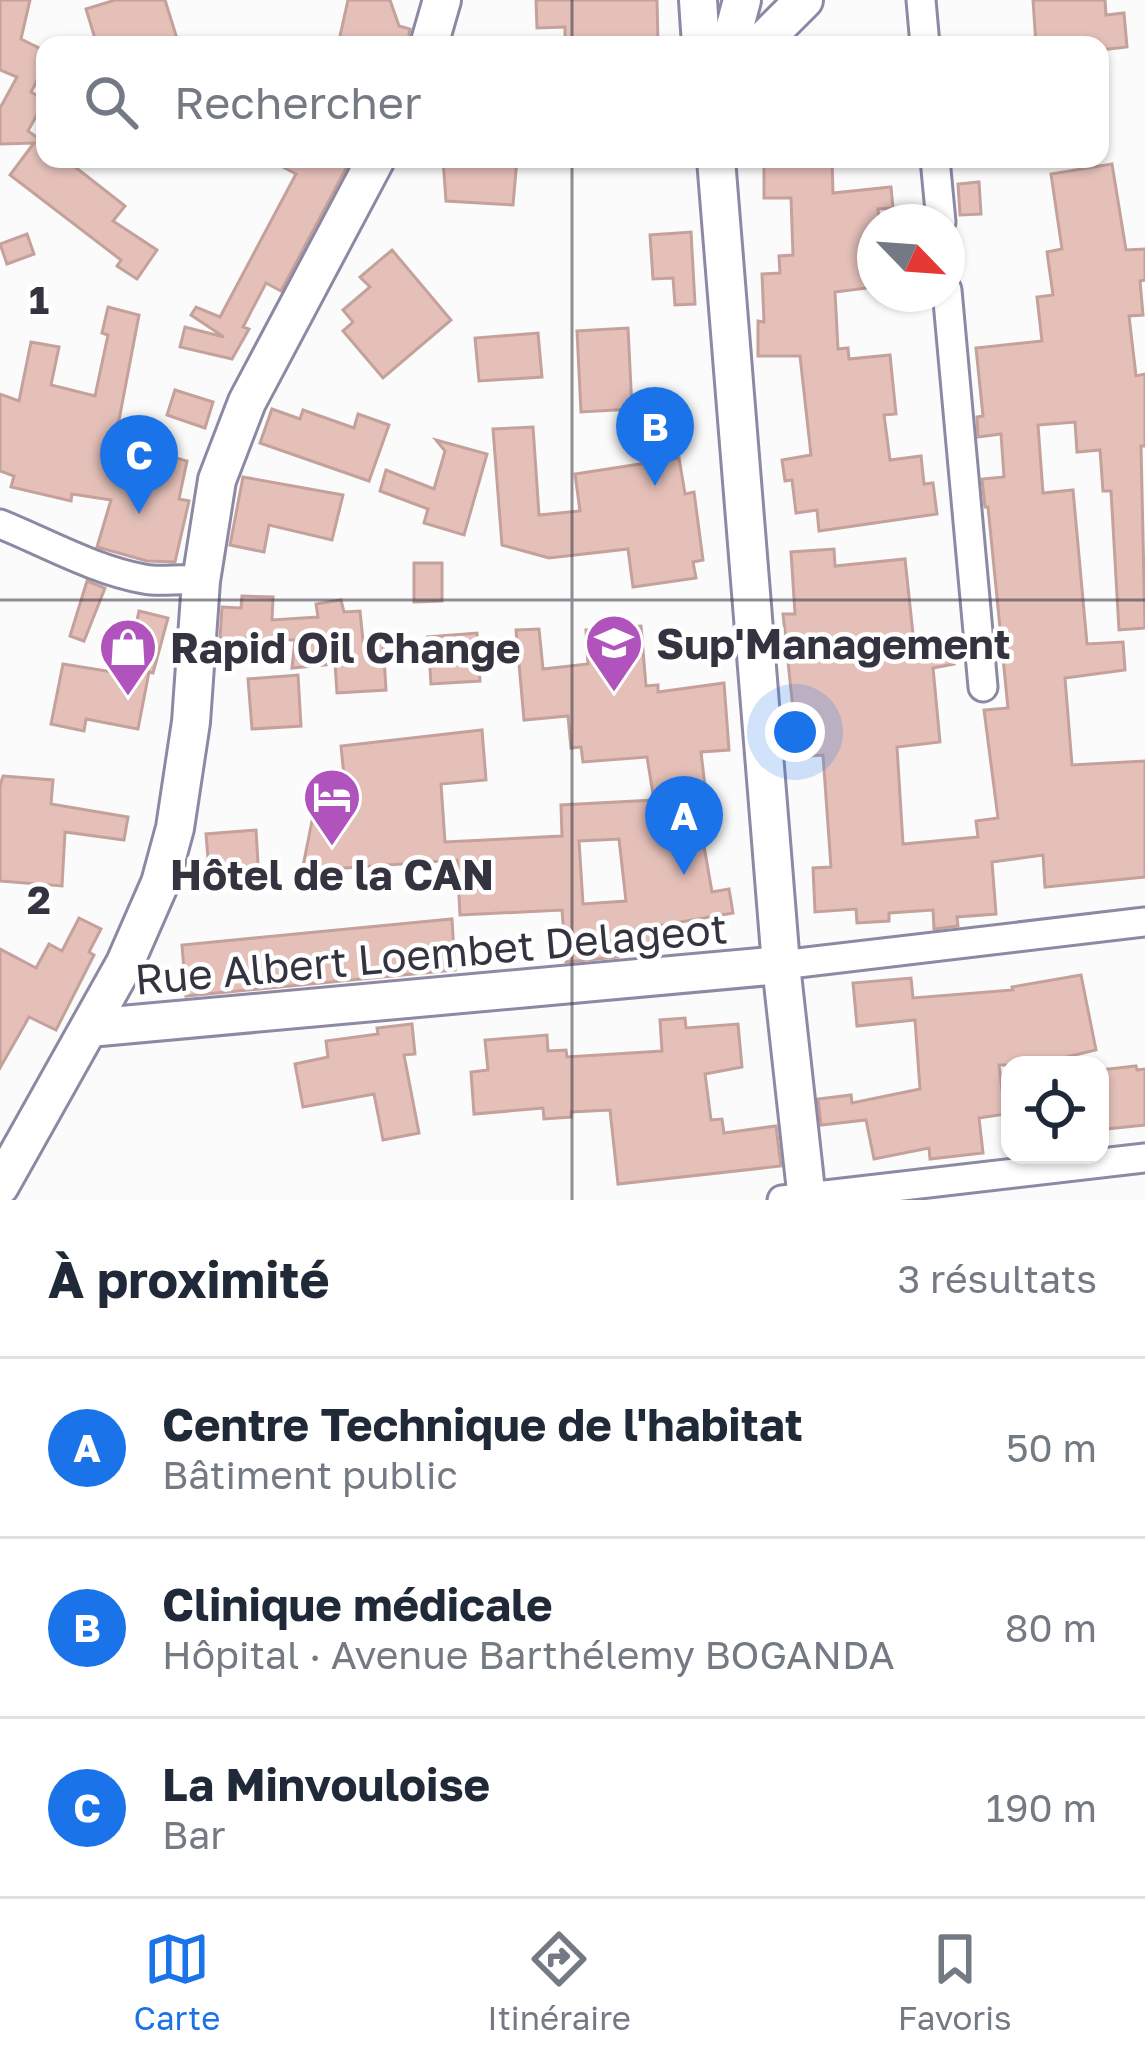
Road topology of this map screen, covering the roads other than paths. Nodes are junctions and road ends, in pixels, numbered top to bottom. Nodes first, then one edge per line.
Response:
1 (442, 0) edge
2 (742, 0) edge
3 (804, 0) edge
4 (921, 0) edge
5 (707, 23) edge
6 (432, 36) edge
7 (768, 36) edge
8 (924, 36) edge
9 (371, 168) edge
10 (717, 168) edge
11 (936, 168) edge
12 (939, 204) edge
13 (949, 312) edge
14 (0, 524) edge
15 (201, 580) junction
16 (983, 687) dead end
17 (1145, 922) edge
18 (781, 965) junction
19 (89, 1028) junction
20 (1145, 1158) edge
21 (0, 1186) edge
22 (799, 1199) edge

1 - 6 street
2 - 5 street
3 - 7 street
4 - 8 street
9 - 15 street
10 - 18 street
11 - 12 street
13 - 16 street
14 - 15 street
15 - 19 street
17 - 18 street
18 - 19 street, Rue Albert Loembet Delageot
18 - 22 street
19 - 21 street
20 - 22 street

